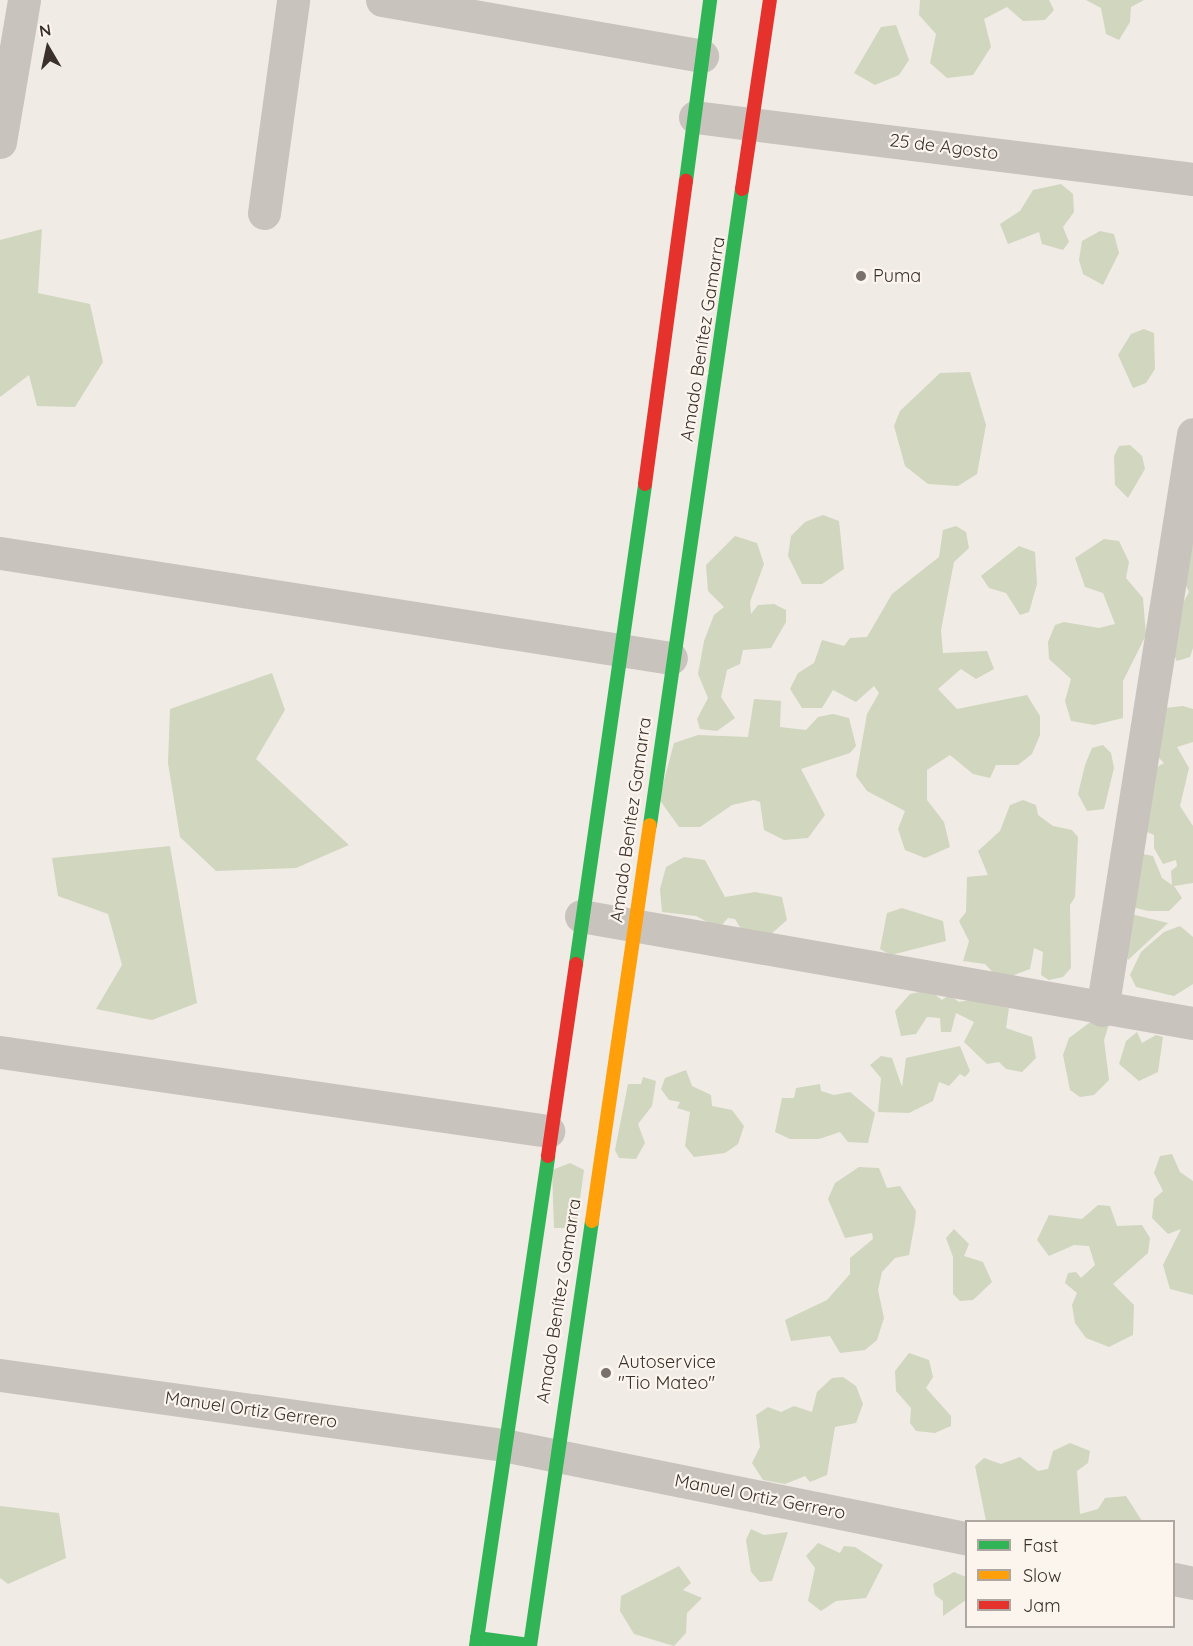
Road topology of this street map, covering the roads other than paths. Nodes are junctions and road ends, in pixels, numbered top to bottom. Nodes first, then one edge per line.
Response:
1 (24, 0) edge
2 (293, 0) edge
3 (382, 0) edge
4 (710, 0) edge
5 (770, 0) edge
6 (702, 56) junction
7 (695, 117) junction
8 (755, 122) junction
9 (0, 142) edge
10 (1193, 179) edge
11 (264, 213) dead end
12 (1193, 434) edge
13 (0, 553) edge
14 (622, 651) junction
15 (671, 658) junction
16 (581, 916) junction
17 (635, 924) junction
18 (1102, 1010) junction
19 (1193, 1023) edge
20 (0, 1052) edge
21 (548, 1131) junction
22 (0, 1375) edge
23 (503, 1445) junction
24 (554, 1456) junction
25 (965, 1538) edge
26 (1175, 1579) edge
27 (1193, 1583) edge
28 (477, 1642) edge
29 (530, 1645) edge

1 - 9 street
2 - 11 street
3 - 6 street
4 - 6 main road, Amado Benítez Gamarra
5 - 8 main road, Amado Benítez Gamarra
6 - 7 main road, Amado Benítez Gamarra
7 - 8 street, 25 de Agosto
7 - 14 main road, Amado Benítez Gamarra
8 - 10 street, 25 de Agosto
8 - 15 main road, Amado Benítez Gamarra
12 - 18 street
13 - 14 street
14 - 15 street
14 - 16 main road, Amado Benítez Gamarra
15 - 17 main road, Amado Benítez Gamarra
16 - 17 street
16 - 21 main road, Amado Benítez Gamarra
17 - 18 street
17 - 24 main road, Amado Benítez Gamarra
18 - 19 street
20 - 21 street
21 - 23 main road, Amado Benítez Gamarra
22 - 23 street, Manuel Ortiz Gerrero
23 - 24 street, Manuel Ortiz Gerrero
23 - 28 main road, Amado Benítez Gamarra
24 - 25 street, Manuel Ortiz Gerrero
24 - 29 main road, Amado Benítez Gamarra
26 - 27 street
28 - 29 main road

